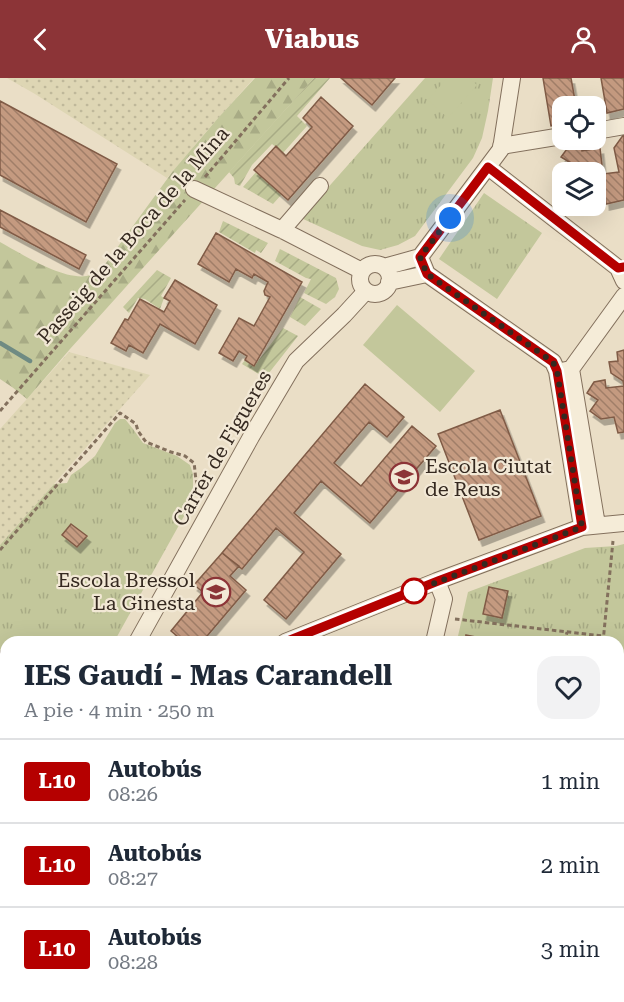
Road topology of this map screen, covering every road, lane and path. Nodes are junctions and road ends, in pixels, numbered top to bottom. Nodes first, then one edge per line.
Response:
1 (289, 78) edge
2 (512, 78) edge
3 (624, 126) edge
4 (606, 129) edge
5 (552, 138) edge
6 (501, 146) junction
7 (488, 167) junction
8 (320, 186) dead end
9 (194, 189) junction
10 (282, 230) junction
11 (420, 257) junction
12 (362, 272) junction
13 (622, 272) edge
14 (427, 274) junction
15 (387, 275) junction
16 (366, 291) junction
17 (624, 296) edge
18 (564, 370) junction
19 (0, 411) edge
20 (204, 492) dead end
21 (624, 523) edge
22 (590, 526) junction
23 (613, 541) dead end
24 (0, 550) edge
25 (438, 581) junction
26 (453, 618) dead end
27 (567, 632) junction
28 (140, 636) edge
29 (300, 636) edge
30 (435, 636) edge
31 (566, 636) edge
32 (603, 636) joint

1 - 9 path, Passeig de la Boca de la Mina
2 - 6 street
3 - 4 street
5 - 6 street
6 - 7 street
7 - 11 street
7 - 13 street
8 - 10 street
9 - 10 street
9 - 19 path, Passeig de la Boca de la Mina
10 - 12 street
11 - 14 street
11 - 15 street
12 - 15 street
12 - 16 street
14 - 15 street
14 - 18 street
15 - 16 street
16 - 28 street, Carrer de Figueres
17 - 18 street
18 - 22 street
20 - 24 path
21 - 22 street
22 - 25 street
23 - 32 path
25 - 29 street
25 - 30 street
26 - 27 path
27 - 31 path
27 - 32 path

